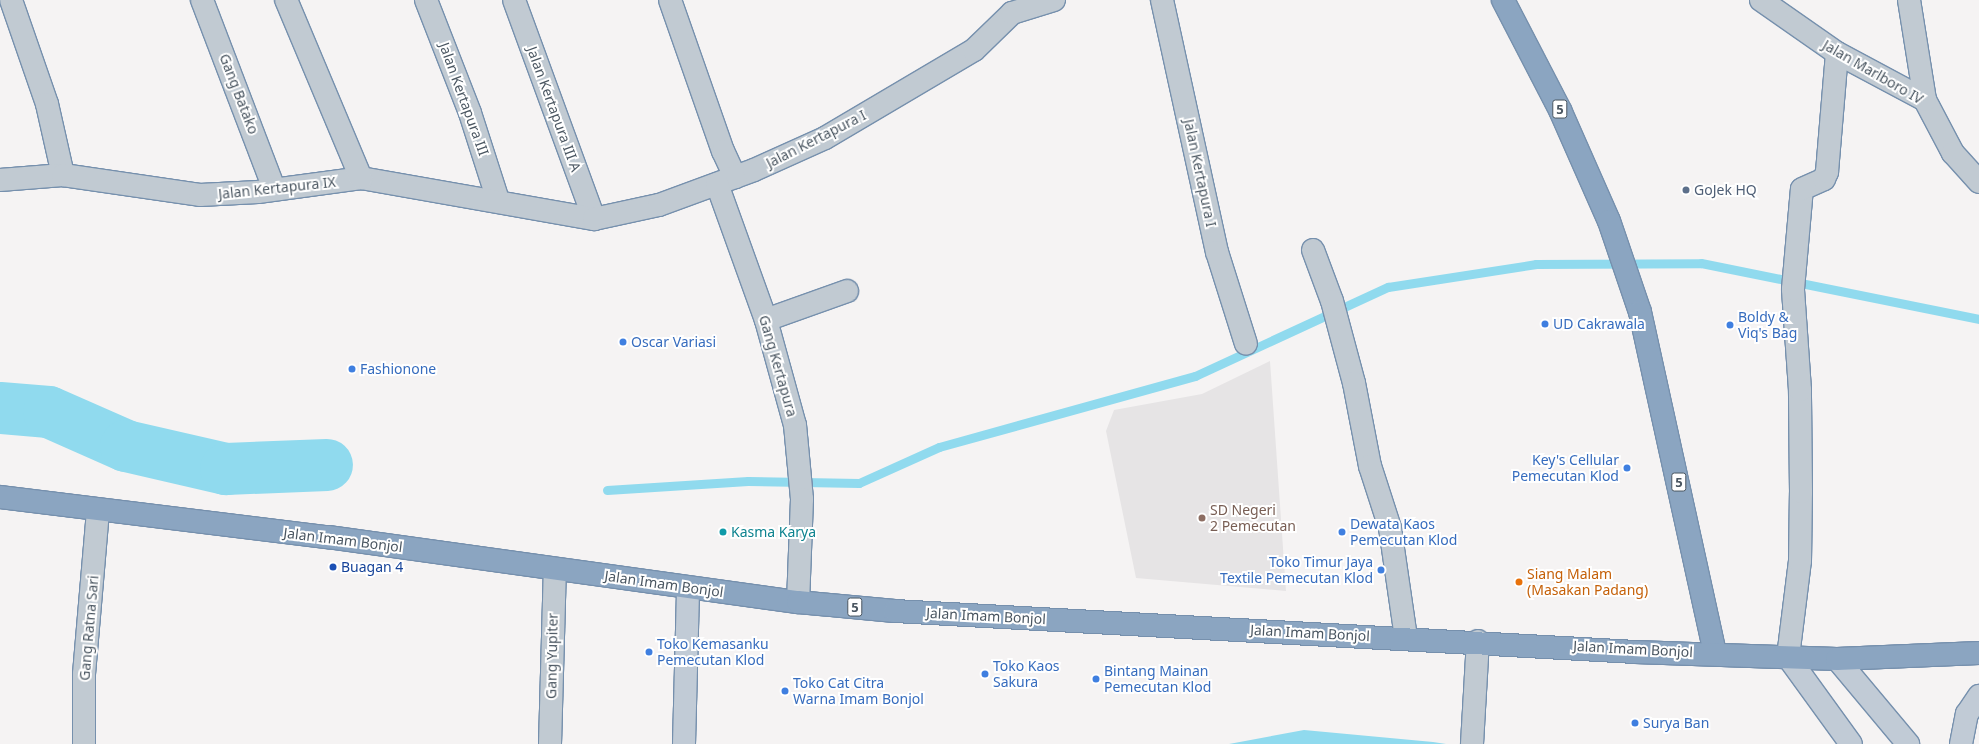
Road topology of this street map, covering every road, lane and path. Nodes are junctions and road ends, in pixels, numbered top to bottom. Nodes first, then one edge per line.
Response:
1 (11, 0) edge
2 (202, 0) edge
3 (286, 0) edge
4 (426, 0) edge
5 (514, 0) edge
6 (670, 0) edge
7 (1054, 0) edge
8 (1162, 0) edge
9 (1503, 0) edge
10 (1761, 0) edge
11 (1909, 0) edge
12 (1837, 53) junction
13 (1925, 100) junction
14 (63, 175) junction
15 (361, 178) junction
16 (0, 180) edge
17 (726, 181) junction
18 (1979, 182) edge
19 (274, 189) junction
20 (498, 200) junction
21 (594, 218) junction
22 (1313, 250) dead end
23 (847, 291) dead end
24 (766, 320) junction
25 (1246, 344) dead end
26 (0, 497) edge
27 (98, 512) junction
28 (555, 569) junction
29 (688, 588) junction
30 (798, 602) junction
31 (1406, 638) junction
32 (1478, 641) junction
33 (1715, 652) junction
34 (1979, 653) edge
35 (1788, 657) junction
36 (1836, 659) junction
37 (1979, 696) edge
38 (1472, 739) edge
39 (84, 744) edge
40 (550, 744) edge
41 (684, 744) edge
42 (1851, 744) edge
43 (1908, 744) edge
44 (1962, 744) edge

1 - 14 street
2 - 19 street, Gang Batako
3 - 15 street
4 - 20 street, Jalan Kertapura III
5 - 21 street, Jalan Kertapura III A
6 - 17 street
7 - 17 street, Jalan Kertapura I
8 - 25 street, Jalan Kertapura I
9 - 33 highway, 5
10 - 12 street, Jalan Marlboro IV
11 - 13 street
12 - 13 street, Jalan Marlboro IV
12 - 35 street
13 - 18 street, Jalan Marlboro IV
14 - 16 street, Jalan Kertapura IX
14 - 19 street, Jalan Kertapura IX
15 - 19 street, Jalan Kertapura IX
15 - 20 street, Jalan Kertapura IX
17 - 21 street, Jalan Kertapura I
17 - 24 street, Gang Kertapura
20 - 21 street, Jalan Kertapura IX
22 - 31 street
23 - 24 street
24 - 30 street, Gang Kertapura
26 - 27 highway, Jalan Imam Bonjol / 5
27 - 28 highway, Jalan Imam Bonjol / 5
27 - 39 street, Gang Ratna Sari
28 - 29 highway, Jalan Imam Bonjol / 5
28 - 40 street, Gang Yupiter
29 - 30 highway, Jalan Imam Bonjol / 5
29 - 41 main road
30 - 31 highway, Jalan Imam Bonjol / 5
31 - 32 highway, Jalan Imam Bonjol / 5
32 - 33 highway, Jalan Imam Bonjol / 5
32 - 38 street
33 - 35 highway, Jalan Imam Bonjol
34 - 36 highway, Jalan Imam Bonjol
35 - 36 highway, Jalan Imam Bonjol
35 - 42 main road
36 - 43 main road
37 - 44 main road

